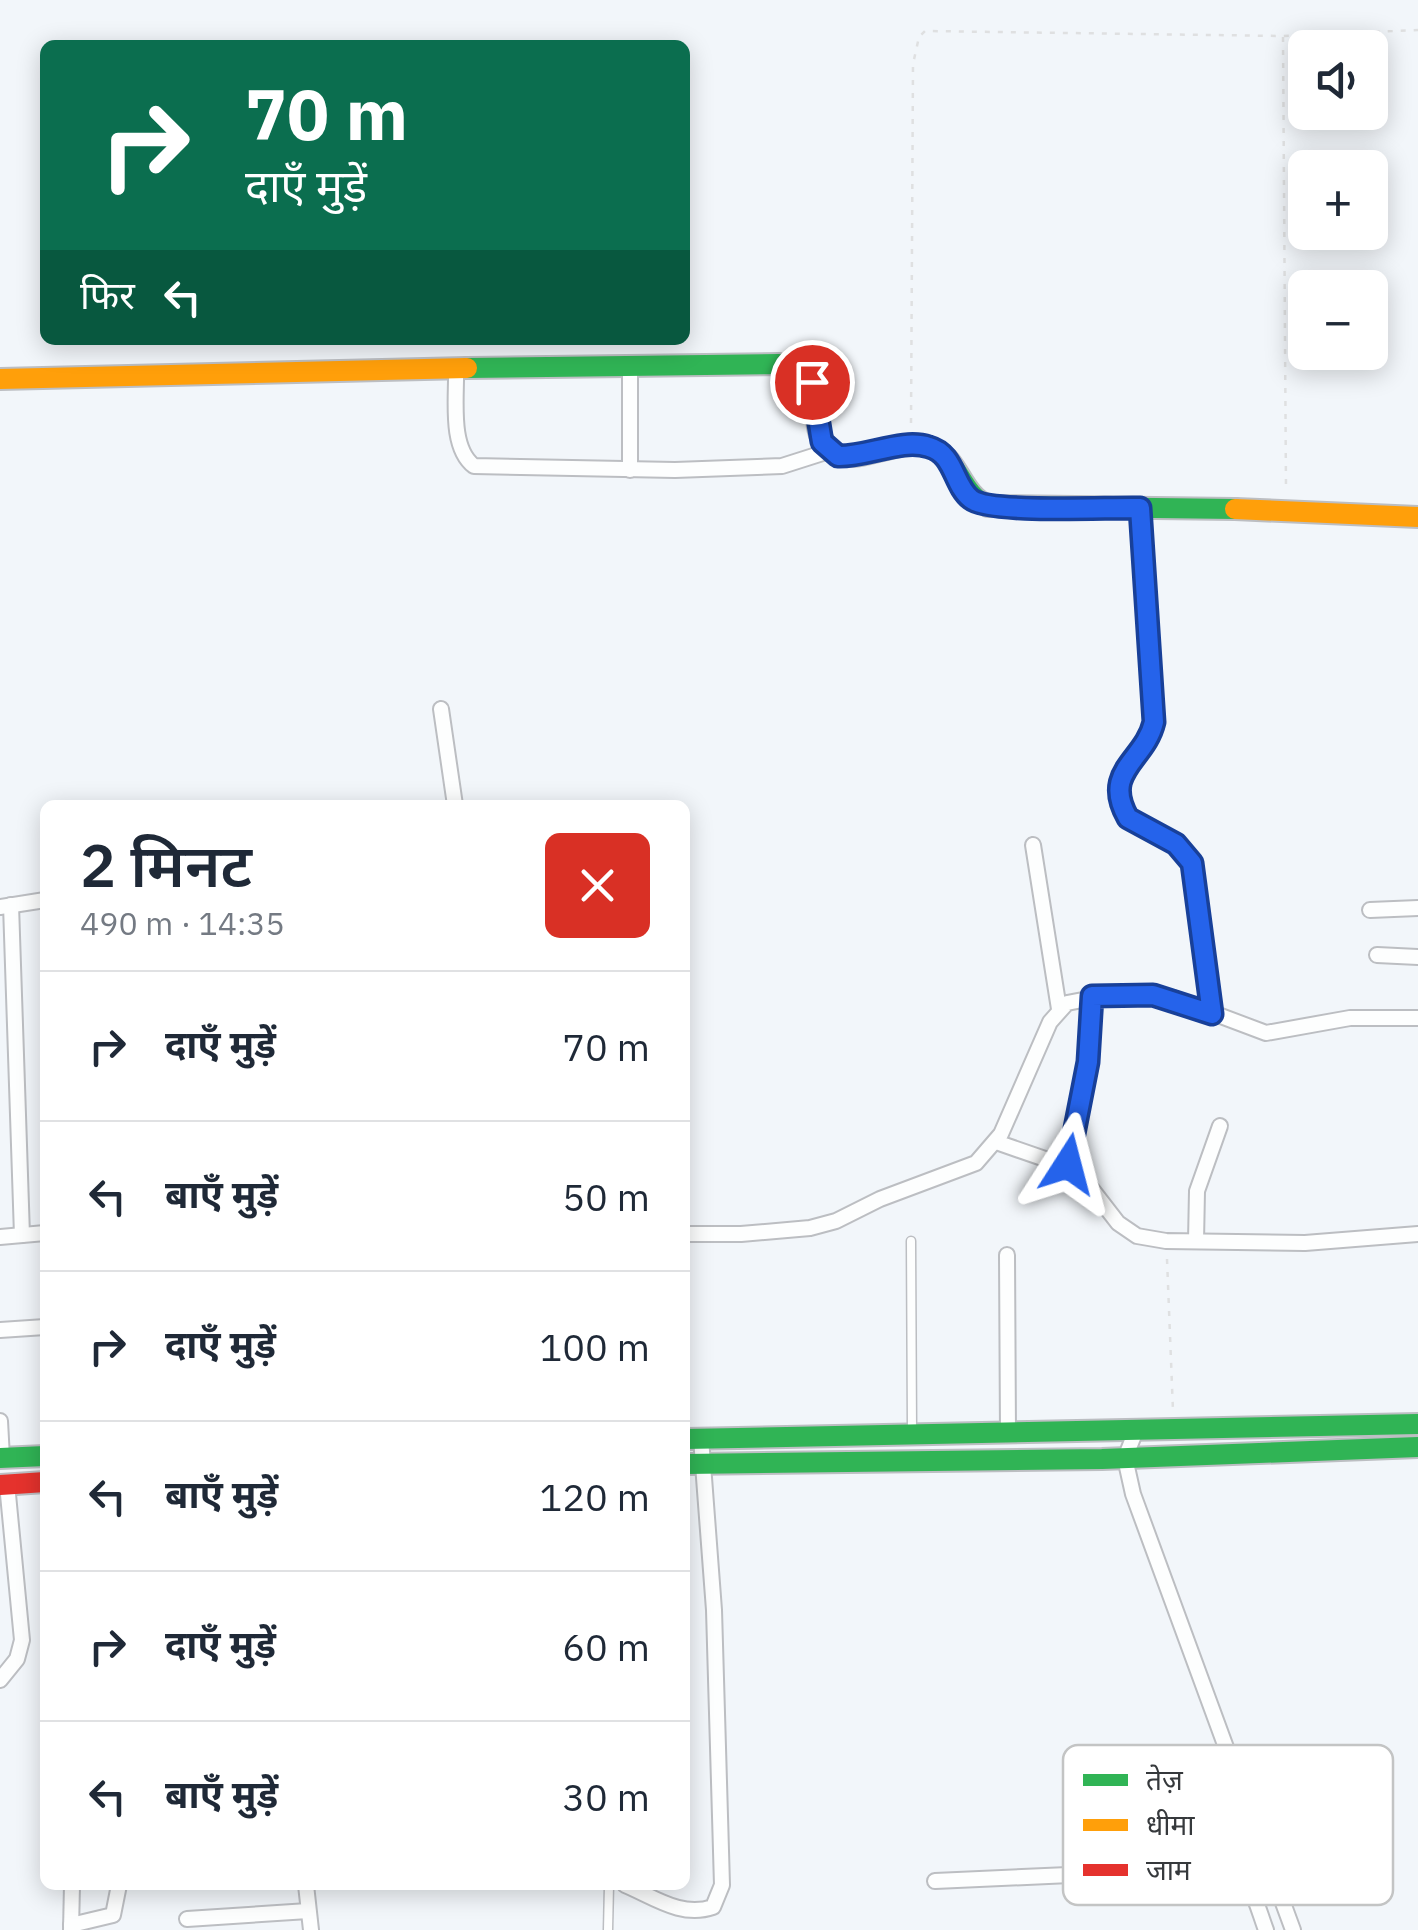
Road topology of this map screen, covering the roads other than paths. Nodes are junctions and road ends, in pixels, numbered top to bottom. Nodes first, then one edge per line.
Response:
1 (630, 365) junction
2 (456, 368) junction
3 (0, 379) edge
4 (828, 451) junction
5 (630, 470) junction
6 (1140, 508) junction
7 (1418, 516) edge
8 (441, 709) dead end
9 (453, 800) edge
10 (1033, 845) dead end
11 (40, 901) edge
12 (6, 906) edge
13 (1418, 908) edge
14 (1370, 910) dead end
15 (1377, 955) dead end
16 (1418, 957) edge
17 (1092, 996) junction
18 (1059, 1010) junction
19 (1212, 1014) junction
20 (1418, 1018) edge
21 (1220, 1126) dead end
22 (996, 1142) junction
23 (1068, 1164) junction
24 (40, 1233) edge
25 (690, 1234) edge
26 (1418, 1234) edge
27 (22, 1235) junction
28 (0, 1237) edge
29 (1196, 1240) junction
30 (911, 1241) dead end
31 (1007, 1255) dead end
32 (40, 1327) edge
33 (0, 1330) edge
34 (0, 1421) edge
35 (1418, 1424) edge
36 (1008, 1432) junction
37 (912, 1435) junction
38 (1418, 1447) edge
39 (1124, 1448) junction
40 (696, 1451) edge
41 (40, 1456) edge
42 (1, 1458) edge
43 (40, 1482) edge
44 (4, 1484) edge
45 (0, 1680) edge
46 (1222, 1745) edge
47 (1063, 1875) edge
48 (934, 1880) dead end
49 (72, 1890) edge
50 (117, 1890) edge
51 (306, 1890) edge
52 (609, 1890) edge
53 (636, 1890) edge
54 (1256, 1905) edge
55 (308, 1911) junction
56 (186, 1919) dead end
57 (71, 1927) edge
58 (311, 1930) edge
59 (608, 1930) edge
60 (1266, 1930) edge

1 - 2 street
1 - 4 street
1 - 5 street
2 - 3 street
2 - 5 street
4 - 5 street
4 - 6 street
6 - 7 street
6 - 19 street
8 - 9 street
10 - 18 street
11 - 12 street
12 - 27 street
13 - 14 street
15 - 16 street
17 - 18 street
17 - 19 street
17 - 23 street
18 - 22 street
19 - 20 street
21 - 29 street
22 - 23 street
22 - 25 street
23 - 29 street
24 - 27 street
26 - 29 street
27 - 28 street
30 - 37 lane
31 - 36 street
32 - 33 street
34 - 42 street
35 - 39 street
36 - 37 street
36 - 39 street
37 - 40 street
38 - 39 street
39 - 40 street
39 - 46 street
40 - 53 street
41 - 42 street
43 - 44 street
44 - 45 street
47 - 48 street
49 - 57 street
50 - 57 street
51 - 55 street
52 - 59 lane
54 - 60 street
55 - 56 street
55 - 58 street

